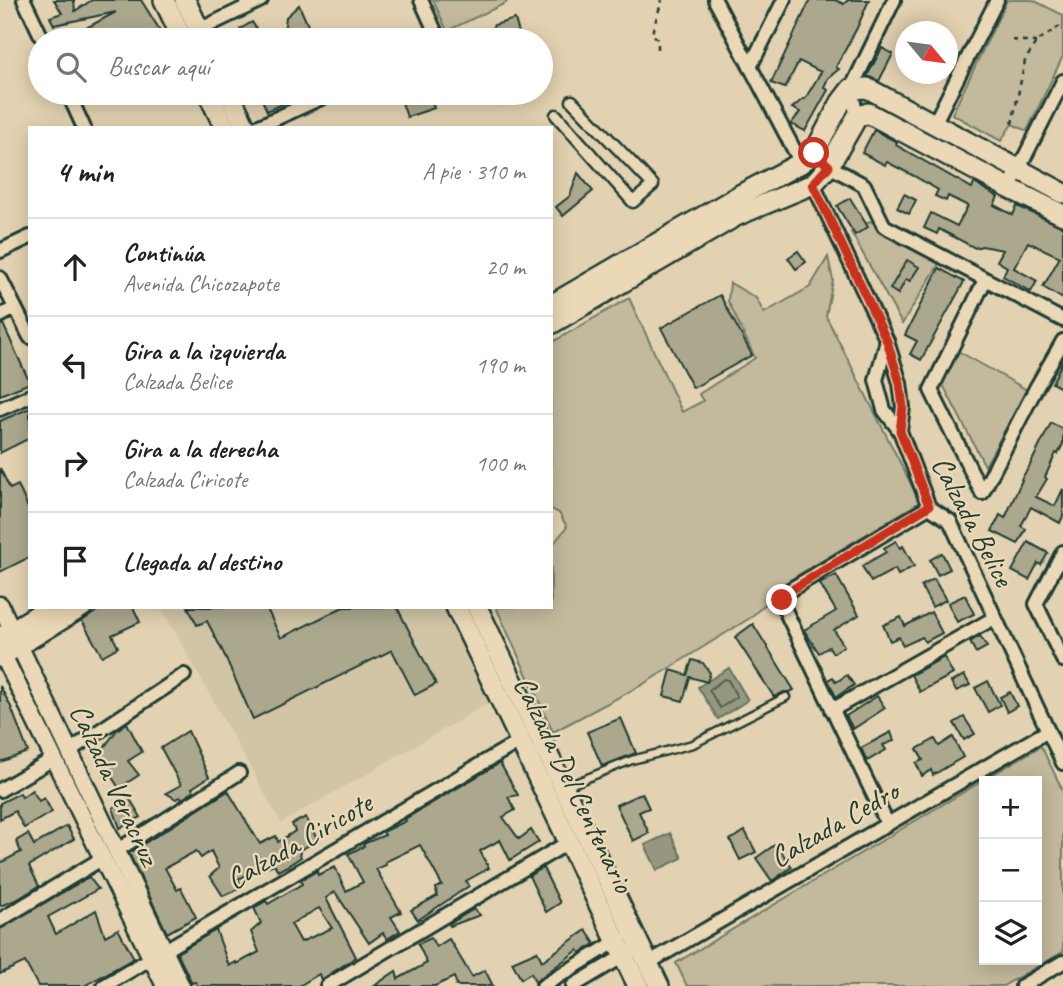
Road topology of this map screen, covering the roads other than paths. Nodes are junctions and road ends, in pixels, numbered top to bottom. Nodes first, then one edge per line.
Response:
1 (24, 0) edge
2 (164, 0) edge
3 (185, 0) edge
4 (261, 0) edge
5 (421, 0) edge
6 (715, 0) edge
7 (784, 0) edge
8 (894, 0) edge
9 (997, 0) edge
10 (37, 28) edge
11 (188, 28) edge
12 (193, 28) edge
13 (212, 28) edge
14 (434, 28) edge
15 (750, 67) junction
16 (1063, 81) edge
17 (851, 89) junction
18 (572, 101) dead end
19 (73, 105) edge
20 (214, 105) edge
21 (235, 105) edge
22 (305, 105) edge
23 (556, 115) dead end
24 (857, 117) junction
25 (934, 124) junction
26 (83, 126) edge
27 (224, 126) edge
28 (245, 126) edge
29 (259, 126) edge
30 (807, 158) junction
31 (1019, 169) junction
32 (821, 175) junction
33 (1009, 188) junction
34 (1063, 193) edge
35 (1063, 215) edge
36 (28, 238) edge
37 (0, 251) edge
38 (0, 278) edge
39 (985, 280) junction
40 (553, 304) edge
41 (15, 308) junction
42 (0, 316) edge
43 (1063, 320) edge
44 (553, 323) edge
45 (28, 333) edge
46 (887, 341) junction
47 (1063, 341) edge
48 (28, 397) edge
49 (0, 410) edge
50 (900, 431) junction
51 (929, 506) junction
52 (1063, 552) edge
53 (0, 605) edge
54 (48, 609) edge
55 (78, 609) edge
56 (457, 609) edge
57 (478, 609) edge
58 (994, 618) junction
59 (6, 646) edge
60 (1063, 660) edge
61 (184, 674) dead end
62 (786, 697) dead end
63 (832, 710) junction
64 (1048, 731) junction
65 (520, 741) junction
66 (69, 751) junction
67 (53, 759) junction
68 (1063, 763) edge
69 (239, 773) dead end
70 (564, 788) junction
71 (0, 790) edge
72 (887, 823) junction
73 (569, 842) junction
74 (109, 855) junction
75 (0, 920) edge
76 (632, 948) junction
77 (157, 954) junction
78 (1063, 962) edge
79 (104, 986) edge
80 (165, 986) edge
81 (181, 986) edge
82 (327, 986) edge
83 (543, 986) edge
84 (573, 986) edge
85 (638, 986) edge
86 (659, 986) edge
87 (1022, 986) edge

1 - 10 street
2 - 11 main road
3 - 12 main road
4 - 13 street
5 - 14 street
6 - 15 street
7 - 15 street
8 - 17 street
9 - 25 street
15 - 30 street
16 - 31 street
17 - 24 street
17 - 25 main road
17 - 30 main road
18 - 23 street
19 - 26 street
20 - 27 main road
21 - 28 main road
22 - 29 street
24 - 32 main road
24 - 33 main road
25 - 31 main road
30 - 32 street
30 - 40 main road
31 - 33 street
31 - 34 main road
32 - 39 street
32 - 44 main road
32 - 46 street, Calzada Belice
33 - 35 main road
36 - 37 street
38 - 41 street
39 - 43 street
39 - 47 street
41 - 42 street
41 - 45 street
46 - 50 street, Calzada Belice
46 - 50 street
48 - 49 street
50 - 51 street, Calzada Belice
51 - 58 street, Calzada Belice
51 - 63 street
52 - 60 street
53 - 59 street, Calzada Veracruz
54 - 59 main road
55 - 59 main road
56 - 65 main road, Calzada Del Centenario
57 - 70 main road, Calzada Del Centenario
58 - 63 street
58 - 64 street, Calzada Belice
59 - 66 street, Calzada Veracruz
59 - 67 street, Calzada Veracruz
61 - 66 street
62 - 70 lane
63 - 72 street
64 - 68 street, Calzada Belice
64 - 72 street, Calzada Cedro
65 - 73 main road, Calzada Del Centenario
65 - 77 street, Calzada Ciricote
66 - 74 street, Calzada Veracruz
67 - 71 street
67 - 74 street, Calzada Veracruz
69 - 74 street
70 - 76 main road, Calzada Del Centenario
72 - 76 street, Calzada Cedro
73 - 76 main road, Calzada Del Centenario
73 - 82 street
74 - 75 street
74 - 77 street, Calzada Veracruz
76 - 83 street, Calzada Cedro
76 - 84 street, Calzada Cedro
76 - 85 main road, Calzada Del Centenario
76 - 86 main road, Calzada Del Centenario
77 - 79 street, Calzada Ciricote
77 - 80 street, Calzada Veracruz
77 - 81 street, Calzada Veracruz
78 - 87 street

